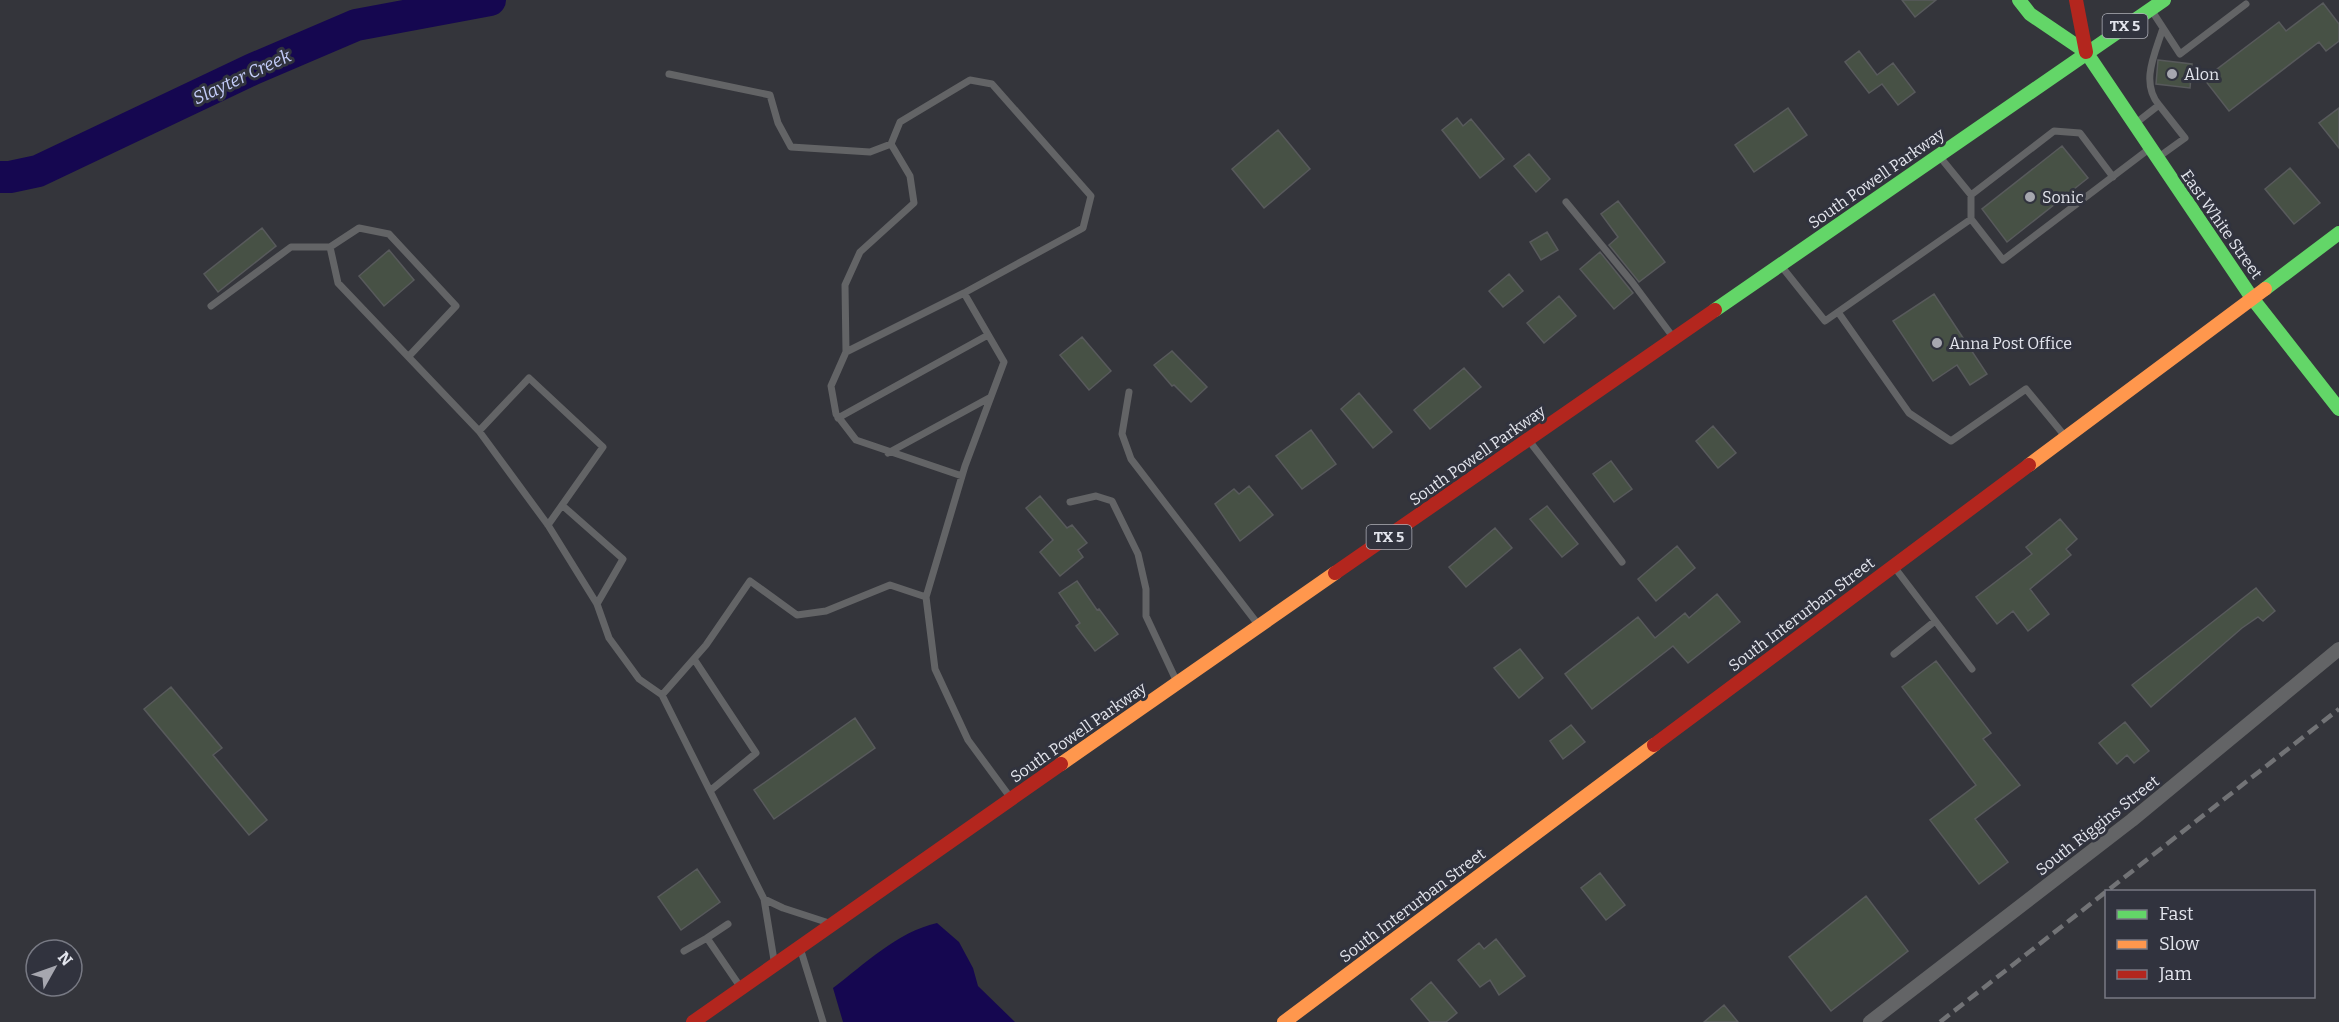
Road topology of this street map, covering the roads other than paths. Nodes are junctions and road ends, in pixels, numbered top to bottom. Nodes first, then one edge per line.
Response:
1 (2019, 0) edge
2 (2076, 0) edge
3 (2164, 0) edge
4 (2246, 4) dead end
5 (2150, 9) junction
6 (2163, 28) junction
7 (2085, 52) junction
8 (669, 74) dead end
9 (2159, 105) junction
10 (2134, 124) junction
11 (891, 144) junction
12 (2153, 154) junction
13 (1938, 155) junction
14 (2113, 177) junction
15 (1971, 195) junction
16 (1566, 202) dead end
17 (1971, 219) junction
18 (2339, 233) edge
19 (330, 247) junction
20 (1781, 264) junction
21 (964, 293) junction
22 (2252, 298) junction
23 (212, 306) dead end
24 (1838, 312) junction
25 (988, 335) junction
26 (1674, 339) junction
27 (846, 352) junction
28 (410, 356) junction
29 (1129, 392) dead end
30 (989, 398) junction
31 (2339, 409) edge
32 (838, 418) junction
33 (479, 431) junction
34 (2065, 437) junction
35 (1529, 440) junction
36 (888, 453) junction
37 (962, 476) junction
38 (1070, 502) dead end
39 (563, 506) junction
40 (548, 525) junction
41 (1622, 562) dead end
42 (1893, 566) junction
43 (926, 597) junction
44 (597, 604) junction
45 (1935, 621) junction
46 (1258, 626) junction
47 (2339, 649) edge
48 (1894, 654) dead end
49 (694, 659) junction
50 (1972, 669) dead end
51 (1177, 683) junction
52 (662, 695) junction
53 (711, 790) junction
54 (1012, 799) junction
55 (764, 898) junction
56 (728, 924) dead end
57 (834, 924) junction
58 (707, 938) junction
59 (800, 948) junction
60 (684, 951) dead end
61 (775, 963) junction
62 (742, 989) junction
63 (693, 1022) edge
64 (823, 1022) edge
65 (1284, 1022) edge
66 (1870, 1022) edge

1 - 7 main road
2 - 7 main road
3 - 5 main road, South Powell Parkway / TX 5
4 - 6 lane
5 - 6 lane
5 - 7 main road, South Powell Parkway / TX 5
6 - 9 lane
7 - 10 main road, East White Street
7 - 13 main road, South Powell Parkway / TX 5
8 - 11 lane
9 - 10 lane
9 - 12 lane
10 - 12 main road, East White Street
11 - 21 lane
11 - 27 lane
12 - 14 lane
12 - 22 main road, East White Street
13 - 15 lane
13 - 20 main road, South Powell Parkway / TX 5
14 - 15 lane
14 - 17 lane
15 - 17 lane
16 - 26 lane
17 - 24 lane
18 - 22 main road, South Interurban Street
19 - 23 lane
19 - 28 lane
19 - 28 lane
20 - 24 lane
20 - 26 main road, South Powell Parkway / TX 5
21 - 25 lane
21 - 27 lane
22 - 31 main road, East White Street
22 - 34 main road, South Interurban Street
24 - 34 lane
25 - 30 lane
25 - 32 lane
26 - 35 main road, South Powell Parkway / TX 5
27 - 32 lane
28 - 33 lane
29 - 46 lane
30 - 36 lane
30 - 37 lane
32 - 36 lane
33 - 39 lane
33 - 40 lane
34 - 42 main road, South Interurban Street
35 - 41 lane
35 - 46 main road, South Powell Parkway / TX 5
36 - 37 lane
37 - 43 lane
38 - 51 lane
39 - 40 lane
39 - 44 lane
40 - 44 lane
42 - 45 lane
42 - 65 main road, South Interurban Street
43 - 49 lane
43 - 54 lane
44 - 52 lane
45 - 48 lane
45 - 50 lane
46 - 51 main road, South Powell Parkway / TX 5
47 - 66 street, South Riggins Street
49 - 52 lane
49 - 53 lane
51 - 54 main road, South Powell Parkway / TX 5
52 - 53 lane
53 - 55 lane
54 - 57 main road, South Powell Parkway / TX 5
55 - 57 lane
55 - 61 lane
56 - 58 lane
57 - 59 main road, South Powell Parkway / TX 5
58 - 60 lane
58 - 62 lane
59 - 61 main road, South Powell Parkway / TX 5
59 - 64 lane
61 - 62 main road, South Powell Parkway / TX 5
62 - 63 main road, South Powell Parkway / TX 5

